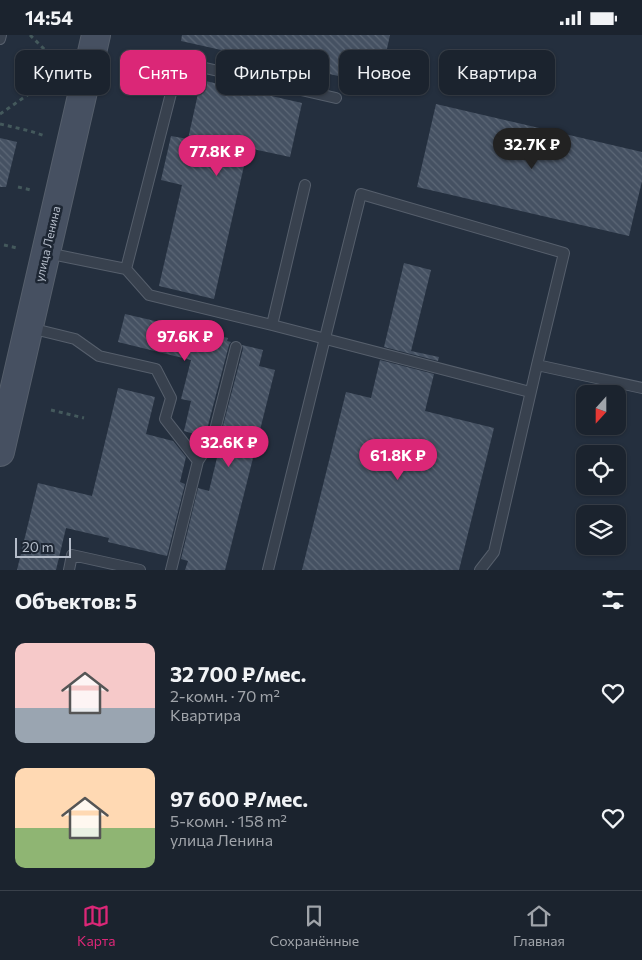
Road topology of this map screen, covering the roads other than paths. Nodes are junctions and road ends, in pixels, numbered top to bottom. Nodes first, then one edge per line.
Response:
1 (1, 35) edge
2 (96, 35) edge
3 (0, 39) edge
4 (336, 98) dead end
5 (305, 185) dead end
6 (46, 252) junction
7 (126, 269) junction
8 (272, 325) junction
9 (29, 327) junction
10 (325, 338) junction
11 (236, 347) dead end
12 (536, 365) junction
13 (642, 388) edge
14 (530, 392) junction
15 (0, 452) edge
16 (198, 461) junction
17 (69, 570) edge
18 (140, 570) edge
19 (171, 570) edge
20 (268, 570) edge
21 (480, 570) edge

1 - 3 lane
2 - 6 main road, улица Ленина
4 - 7 lane
5 - 8 lane
6 - 7 lane
6 - 9 main road, улица Ленина
7 - 8 lane
8 - 10 lane
9 - 15 main road, улица Ленина
9 - 16 lane
10 - 12 lane
10 - 14 lane
10 - 20 lane
11 - 16 lane
12 - 13 lane
12 - 14 lane
14 - 21 lane
16 - 19 lane
17 - 18 lane

